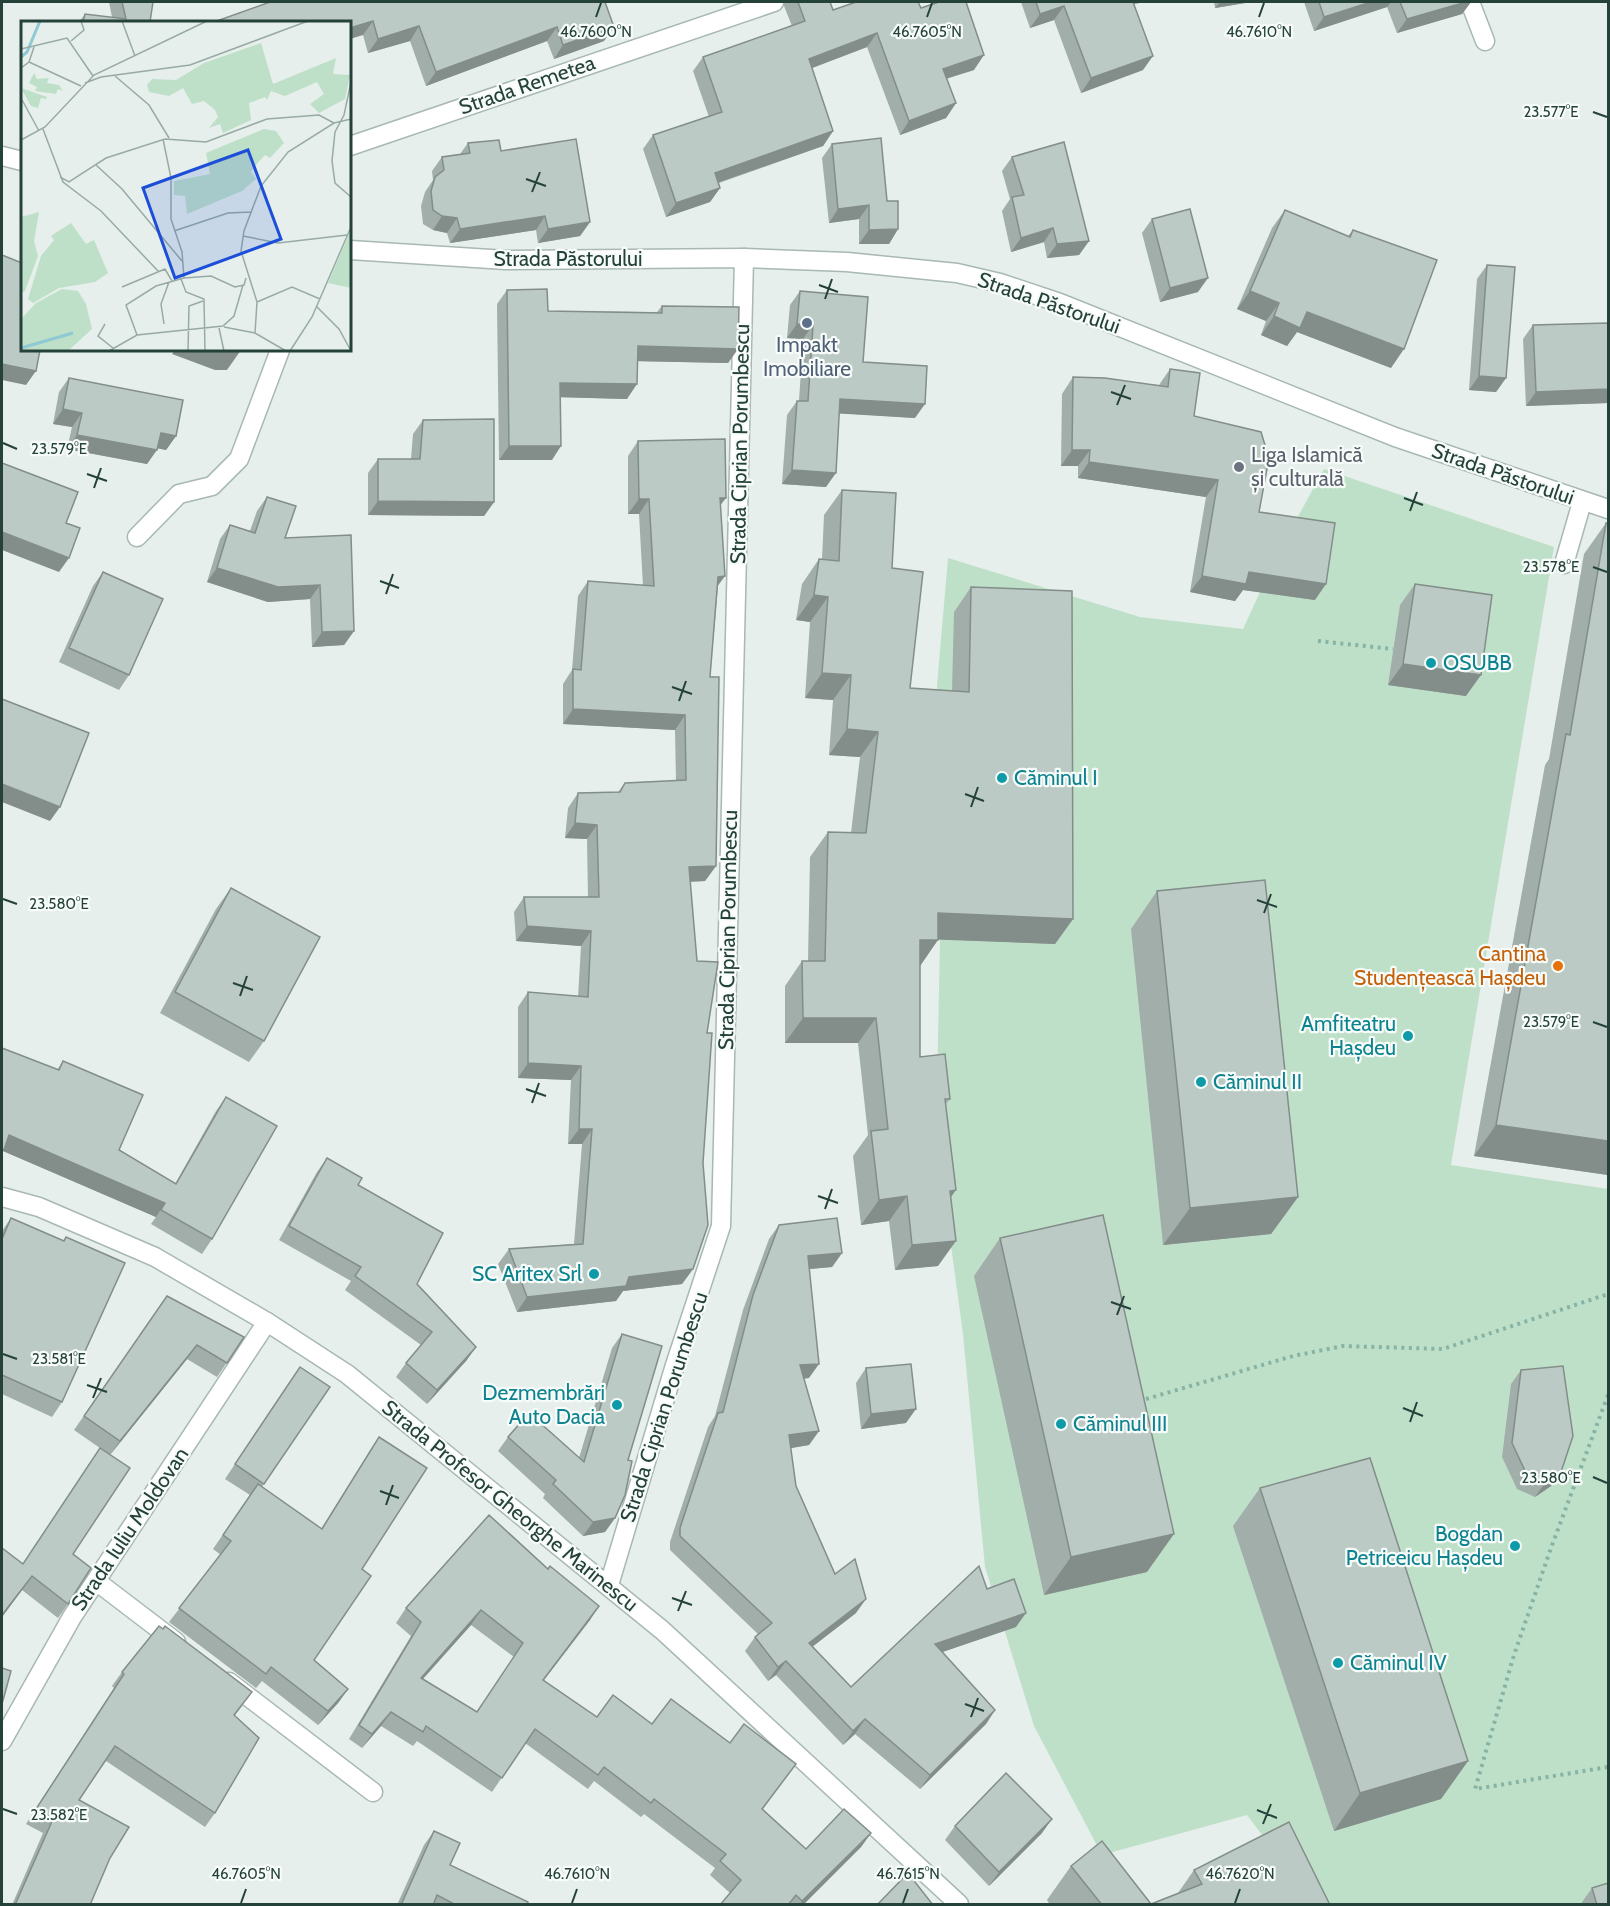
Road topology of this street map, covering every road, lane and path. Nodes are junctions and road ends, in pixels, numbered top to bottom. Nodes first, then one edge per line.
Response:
1 (774, 2) edge
2 (1470, 2) edge
3 (1485, 41) dead end
4 (351, 146) edge
5 (2, 156) edge
6 (21, 160) edge
7 (351, 250) edge
8 (744, 258) junction
9 (280, 351) edge
10 (1582, 502) junction
11 (1608, 509) edge
12 (137, 537) dead end
13 (1564, 564) dead end
14 (1318, 641) dead end
15 (1394, 649) dead end
16 (2, 1197) edge
17 (1608, 1294) edge
18 (267, 1322) junction
19 (1608, 1395) edge
20 (1146, 1399) edge
21 (96, 1581) junction
22 (609, 1586) junction
23 (192, 1654) edge
24 (211, 1668) edge
25 (2, 1741) edge
26 (1608, 1767) edge
27 (374, 1792) dead end
28 (959, 1905) edge

1 - 4 street, Strada Remetea
2 - 3 street
5 - 6 street
7 - 8 street, Strada Păstorului
8 - 10 street, Strada Păstorului
8 - 22 street, Strada Ciprian Porumbescu
9 - 12 street
10 - 11 street, Strada Păstorului
10 - 13 street
14 - 15 path
16 - 18 street, Strada Profesor Gheorghe Marinescu
17 - 20 path
18 - 21 street, Strada Iuliu Moldovan
18 - 22 street, Strada Profesor Gheorghe Marinescu
19 - 26 path
21 - 23 street
21 - 25 street, Strada Iuliu Moldovan
22 - 28 street, Strada Profesor Gheorghe Marinescu
24 - 27 street

